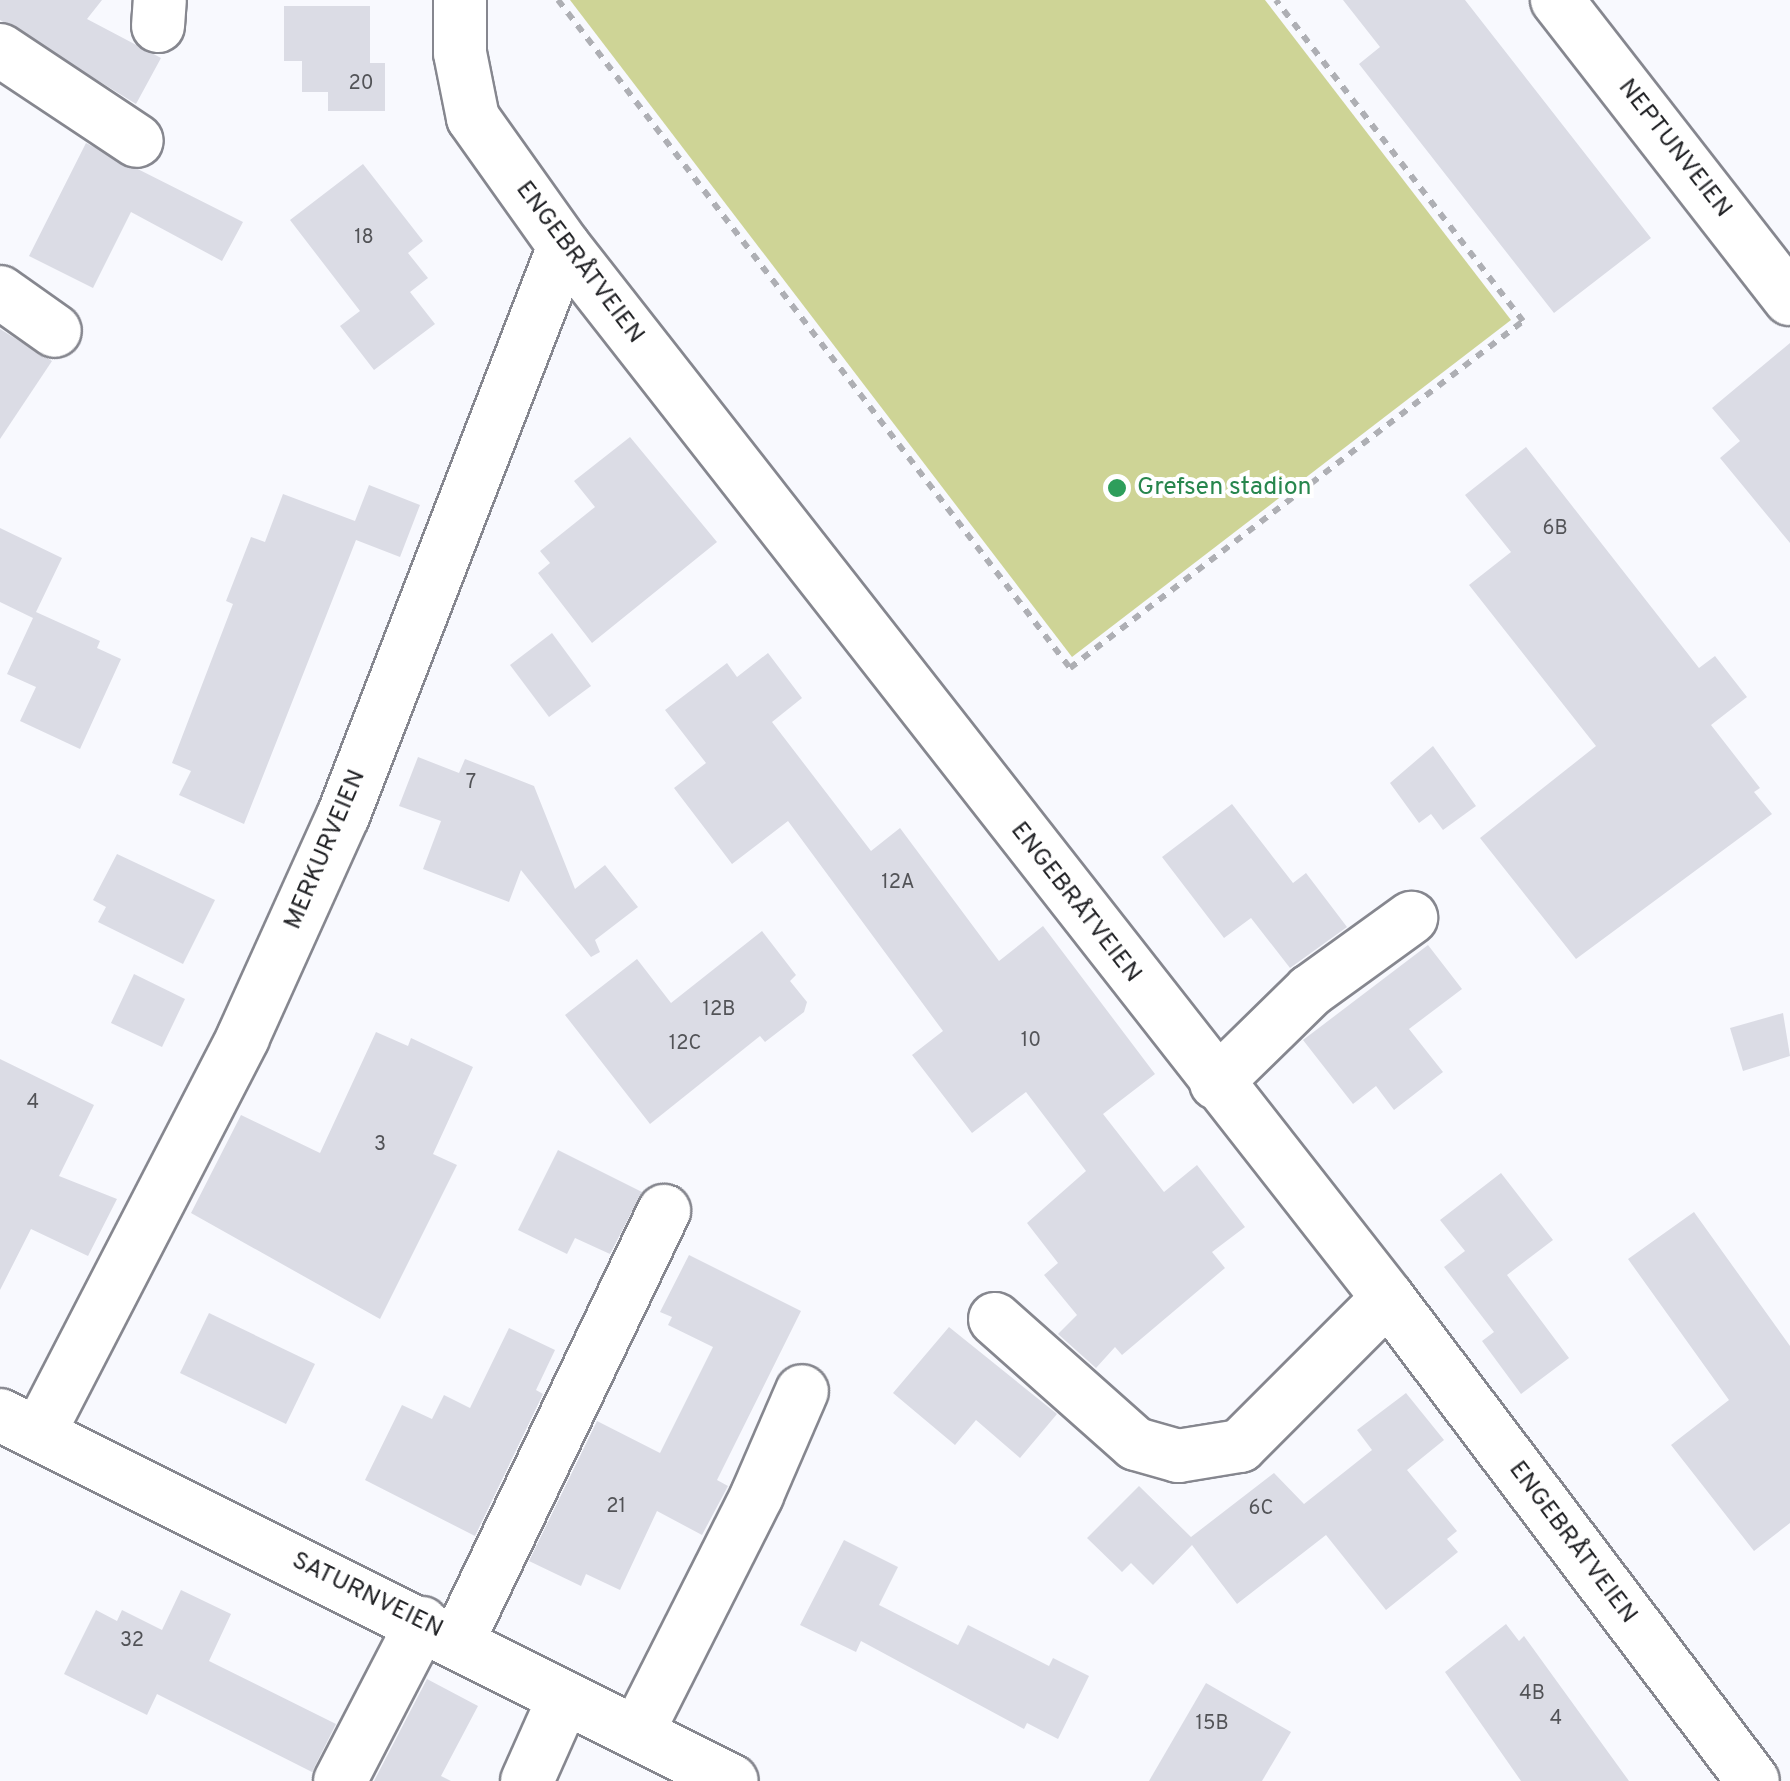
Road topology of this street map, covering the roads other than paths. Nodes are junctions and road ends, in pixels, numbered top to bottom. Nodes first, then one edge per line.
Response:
1 (460, 0) edge
2 (1557, 0) edge
3 (0, 50) edge
4 (137, 141) dead end
5 (564, 246) junction
6 (0, 292) edge
7 (1790, 299) edge
8 (55, 332) dead end
9 (1411, 918) dead end
10 (1216, 1084) junction
11 (664, 1212) dead end
12 (1388, 1298) junction
13 (995, 1319) dead end
14 (802, 1391) dead end
15 (48, 1446) edge
16 (440, 1632) junction
17 (564, 1698) junction
18 (661, 1755) junction
19 (340, 1781) edge
20 (527, 1781) edge
21 (732, 1781) edge
22 (1753, 1781) edge

1 - 5 street, ENGEBRÅTVEIEN
2 - 7 street, NEPTUNVEIEN
3 - 4 street
5 - 10 street, ENGEBRÅTVEIEN
5 - 15 street, MERKURVEIEN
6 - 8 street
9 - 10 street
10 - 12 street, ENGEBRÅTVEIEN
11 - 16 street
12 - 13 street
12 - 22 street, ENGEBRÅTVEIEN
14 - 18 street
15 - 16 street, SATURNVEIEN
16 - 17 street, SATURNVEIEN
16 - 19 street
17 - 18 street, SATURNVEIEN
17 - 20 street
18 - 21 street, SATURNVEIEN

